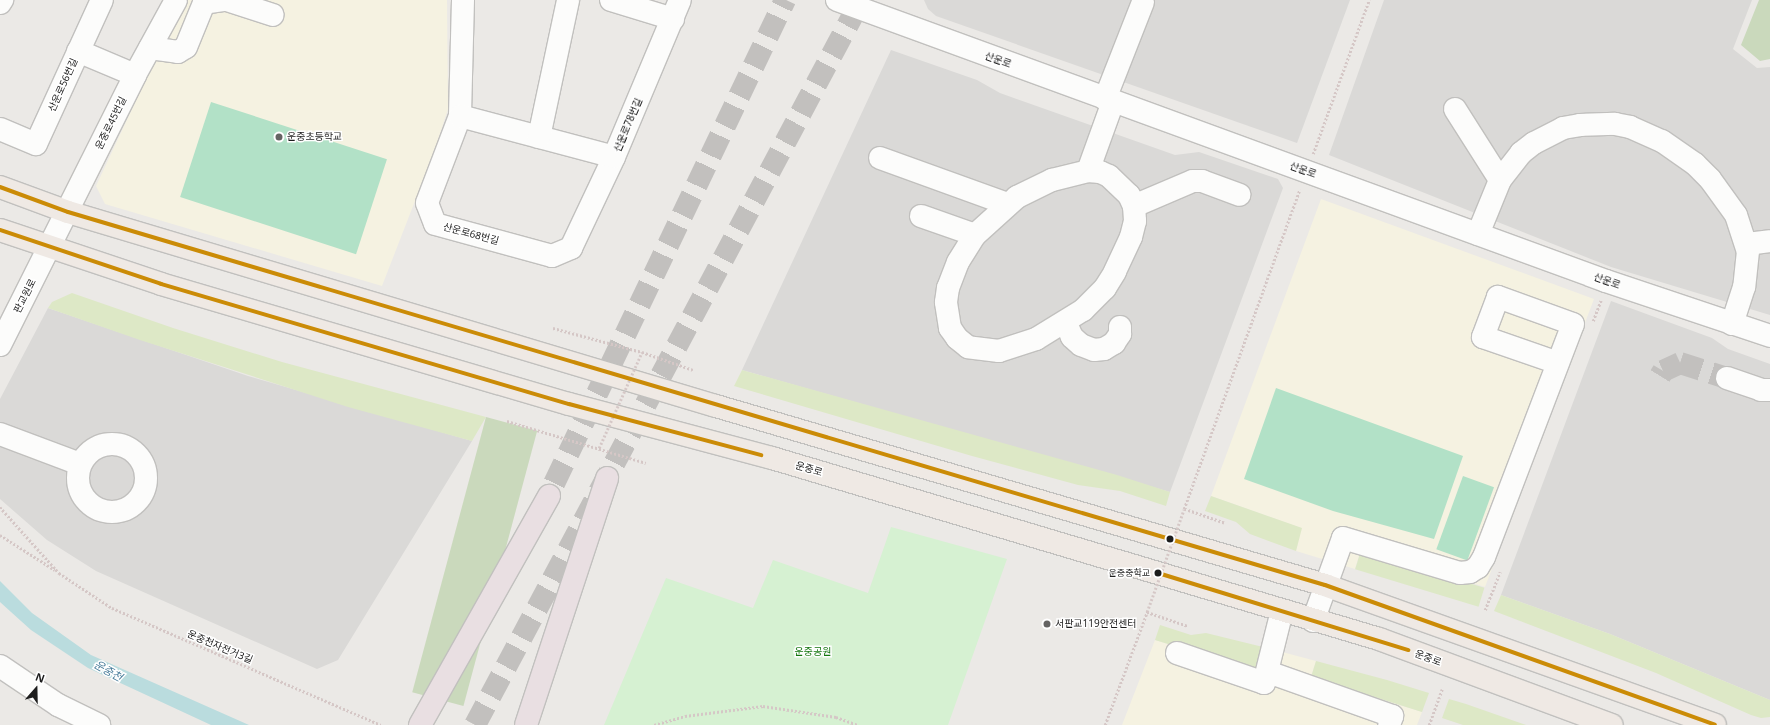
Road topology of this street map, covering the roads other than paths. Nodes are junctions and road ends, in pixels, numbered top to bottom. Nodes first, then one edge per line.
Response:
1 (2, 0) edge
2 (102, 0) edge
3 (176, 0) edge
4 (223, 0) edge
5 (227, 0) edge
6 (463, 0) edge
7 (568, 0) edge
8 (611, 0) edge
9 (837, 0) edge
10 (1143, 2) dead end
11 (0, 3) edge
12 (677, 9) edge
13 (273, 15) dead end
14 (150, 48) junction
15 (78, 51) junction
16 (135, 75) junction
17 (1109, 100) junction
18 (1455, 109) dead end
19 (460, 116) junction
20 (5, 131) edge
21 (539, 137) junction
22 (614, 157) junction
23 (880, 158) dead end
24 (1088, 171) junction
25 (1500, 180) junction
26 (0, 187) edge
27 (1240, 195) dead end
28 (1007, 204) junction
29 (1134, 206) junction
30 (68, 212) junction
31 (921, 216) dead end
32 (0, 230) edge
33 (1478, 234) junction
34 (975, 235) junction
35 (1770, 241) edge
36 (1747, 244) junction
37 (50, 247) junction
38 (571, 248) joint
39 (1066, 323) junction
40 (1732, 324) junction
41 (1120, 327) dead end
42 (1770, 336) edge
43 (0, 345) edge
44 (1558, 363) dead end
45 (1727, 378) tunnel mouth
46 (1770, 390) edge
47 (0, 434) edge
48 (80, 464) dead end
49 (606, 478) dead end
50 (548, 496) tunnel mouth
51 (1325, 585) junction
52 (1282, 611) junction
53 (1313, 621) junction
54 (1177, 653) dead end
55 (0, 666) edge
56 (1268, 672) junction
57 (98, 725) edge
58 (420, 725) edge
59 (526, 725) edge
60 (1389, 725) edge
61 (1612, 725) edge
62 (1715, 725) edge

1 - 11 street
2 - 15 street, 산운로56번길
3 - 14 street, 운중로45번길
4 - 14 street
5 - 13 street
6 - 19 street, 산운로68번길
7 - 21 street
8 - 12 street
9 - 17 street, 산운로
10 - 17 street
12 - 22 street, 산운로78번길
14 - 16 street, 운중로45번길
15 - 16 street
15 - 20 street, 산운로56번길
16 - 30 street, 운중로45번길
17 - 24 street
17 - 33 street, 산운로
18 - 25 street
19 - 21 street
19 - 38 street, 산운로68번길
21 - 22 street
22 - 38 street, 산운로78번길
23 - 28 street
24 - 28 street
24 - 29 street
25 - 33 street
25 - 36 street
26 - 30 main road
27 - 29 street
28 - 34 street
29 - 39 street
30 - 37 street, 운중로45번길
30 - 51 main road
31 - 34 street
32 - 37 main road, 운중로
33 - 40 street, 산운로
34 - 39 street
35 - 36 street
36 - 40 street
37 - 43 street, 판교원로
37 - 52 main road, 운중로
39 - 41 street
40 - 42 street, 산운로
44 - 51 street
45 - 46 street
47 - 48 street
49 - 59 highway
50 - 58 highway
51 - 53 street
51 - 62 main road
52 - 53 main road, 운중로
52 - 56 street
53 - 61 main road, 운중로
54 - 56 street
55 - 57 street
56 - 60 street

